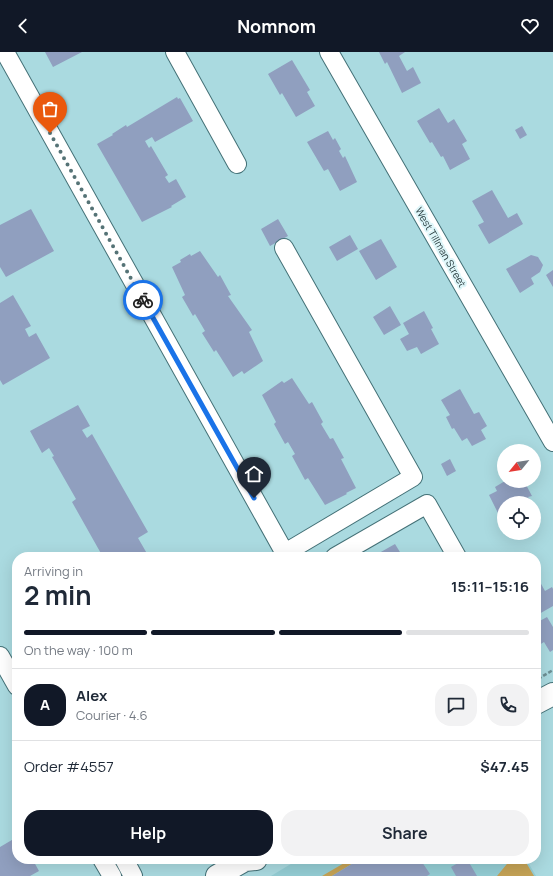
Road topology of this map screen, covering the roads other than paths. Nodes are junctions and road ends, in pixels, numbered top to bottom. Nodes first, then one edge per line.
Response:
1 (4, 52) edge
2 (175, 52) edge
3 (329, 52) edge
4 (237, 164) dead end
5 (284, 248) dead end
6 (553, 442) edge
7 (284, 552) edge
8 (291, 552) edge
9 (344, 552) edge
10 (454, 552) edge
11 (0, 656) edge
12 (12, 677) edge
13 (105, 864) edge
14 (127, 864) edge
15 (238, 864) edge
16 (265, 864) edge
17 (112, 876) edge
18 (133, 876) edge
19 (218, 876) edge
20 (257, 876) edge

1 - 7 street
2 - 4 street
3 - 6 street, West Tillman Street
5 - 8 street
9 - 10 street
11 - 12 street
13 - 17 street
14 - 18 street
15 - 19 main road
16 - 20 main road

